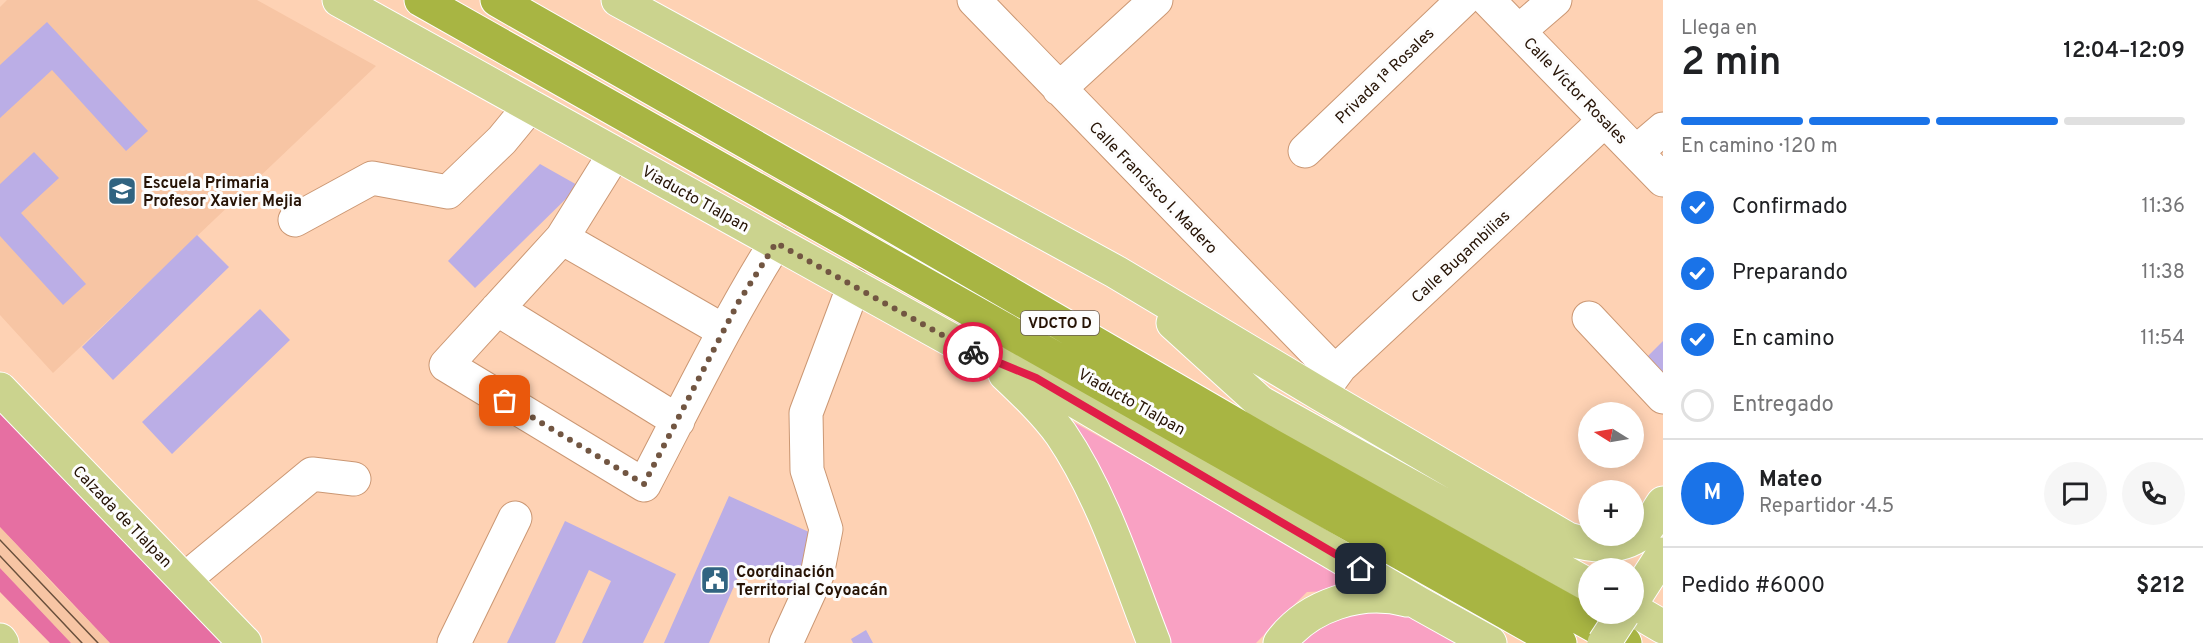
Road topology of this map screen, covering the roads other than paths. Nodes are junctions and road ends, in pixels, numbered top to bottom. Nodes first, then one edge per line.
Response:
1 (339, 0) edge
2 (421, 0) edge
3 (497, 0) edge
4 (618, 0) edge
5 (974, 0) edge
6 (1156, 0) edge
7 (1463, 0) edge
8 (1488, 0) edge
9 (1555, 0) edge
10 (1518, 31) junction
11 (1059, 89) junction
12 (530, 106) junction
13 (1604, 121) junction
14 (1663, 129) edge
15 (1305, 151) dead end
16 (1636, 152) junction
17 (615, 153) junction
18 (1663, 180) edge
19 (295, 220) dead end
20 (562, 238) junction
21 (776, 243) junction
22 (1116, 272) junction
23 (854, 285) junction
24 (497, 309) junction
25 (1589, 318) dead end
26 (724, 331) junction
27 (982, 357) junction
28 (1327, 383) junction
29 (0, 389) edge
30 (1663, 397) edge
31 (678, 421) junction
32 (354, 479) dead end
33 (1663, 503) edge
34 (515, 518) dead end
35 (1662, 556) edge
36 (1578, 579) edge
37 (184, 580) junction
38 (1644, 583) edge
39 (1420, 604) junction
40 (1644, 616) edge
41 (1616, 624) edge
42 (1663, 628) edge
43 (245, 643) edge
44 (454, 643) edge
45 (786, 643) edge
46 (1154, 643) edge
47 (1280, 643) edge
48 (1490, 643) edge
49 (1560, 643) edge
50 (1604, 643) edge
51 (1625, 643) edge
52 (1654, 643) edge

1 - 12 main road, Viaducto Tlalpan
2 - 49 highway, Viaducto Tlalpan / VDCTO D
3 - 51 highway, Viaducto Tlalpan / VDCTO D
4 - 22 main road
5 - 11 street, Calle Francisco I. Madero
6 - 11 street
7 - 15 street, Privada 1ª Rosales
8 - 10 street, Calle Víctor Rosales
9 - 10 street
10 - 13 street, Calle Víctor Rosales
11 - 28 street, Calle Francisco I. Madero
12 - 17 main road, Viaducto Tlalpan
12 - 19 street
13 - 16 street, Calle Víctor Rosales
13 - 28 street, Calle Bugambilias
14 - 16 street
16 - 18 street, Calle Víctor Rosales
17 - 20 street
17 - 21 main road, Viaducto Tlalpan
20 - 24 street
20 - 26 street
21 - 23 main road, Viaducto Tlalpan
21 - 26 street
22 - 28 main road
22 - 36 main road
23 - 27 main road, Viaducto Tlalpan
23 - 45 street
24 - 31 street
24 - 31 street
25 - 30 street
26 - 31 street
27 - 39 main road, Viaducto Tlalpan
27 - 46 main road
28 - 33 main road
29 - 37 main road, Calzada de Tlalpan
32 - 37 street
34 - 44 street
35 - 38 main road
37 - 43 main road, Calzada de Tlalpan
39 - 47 main road
39 - 48 main road, Viaducto Tlalpan
40 - 42 main road
41 - 50 main road, bridge
42 - 52 main road

